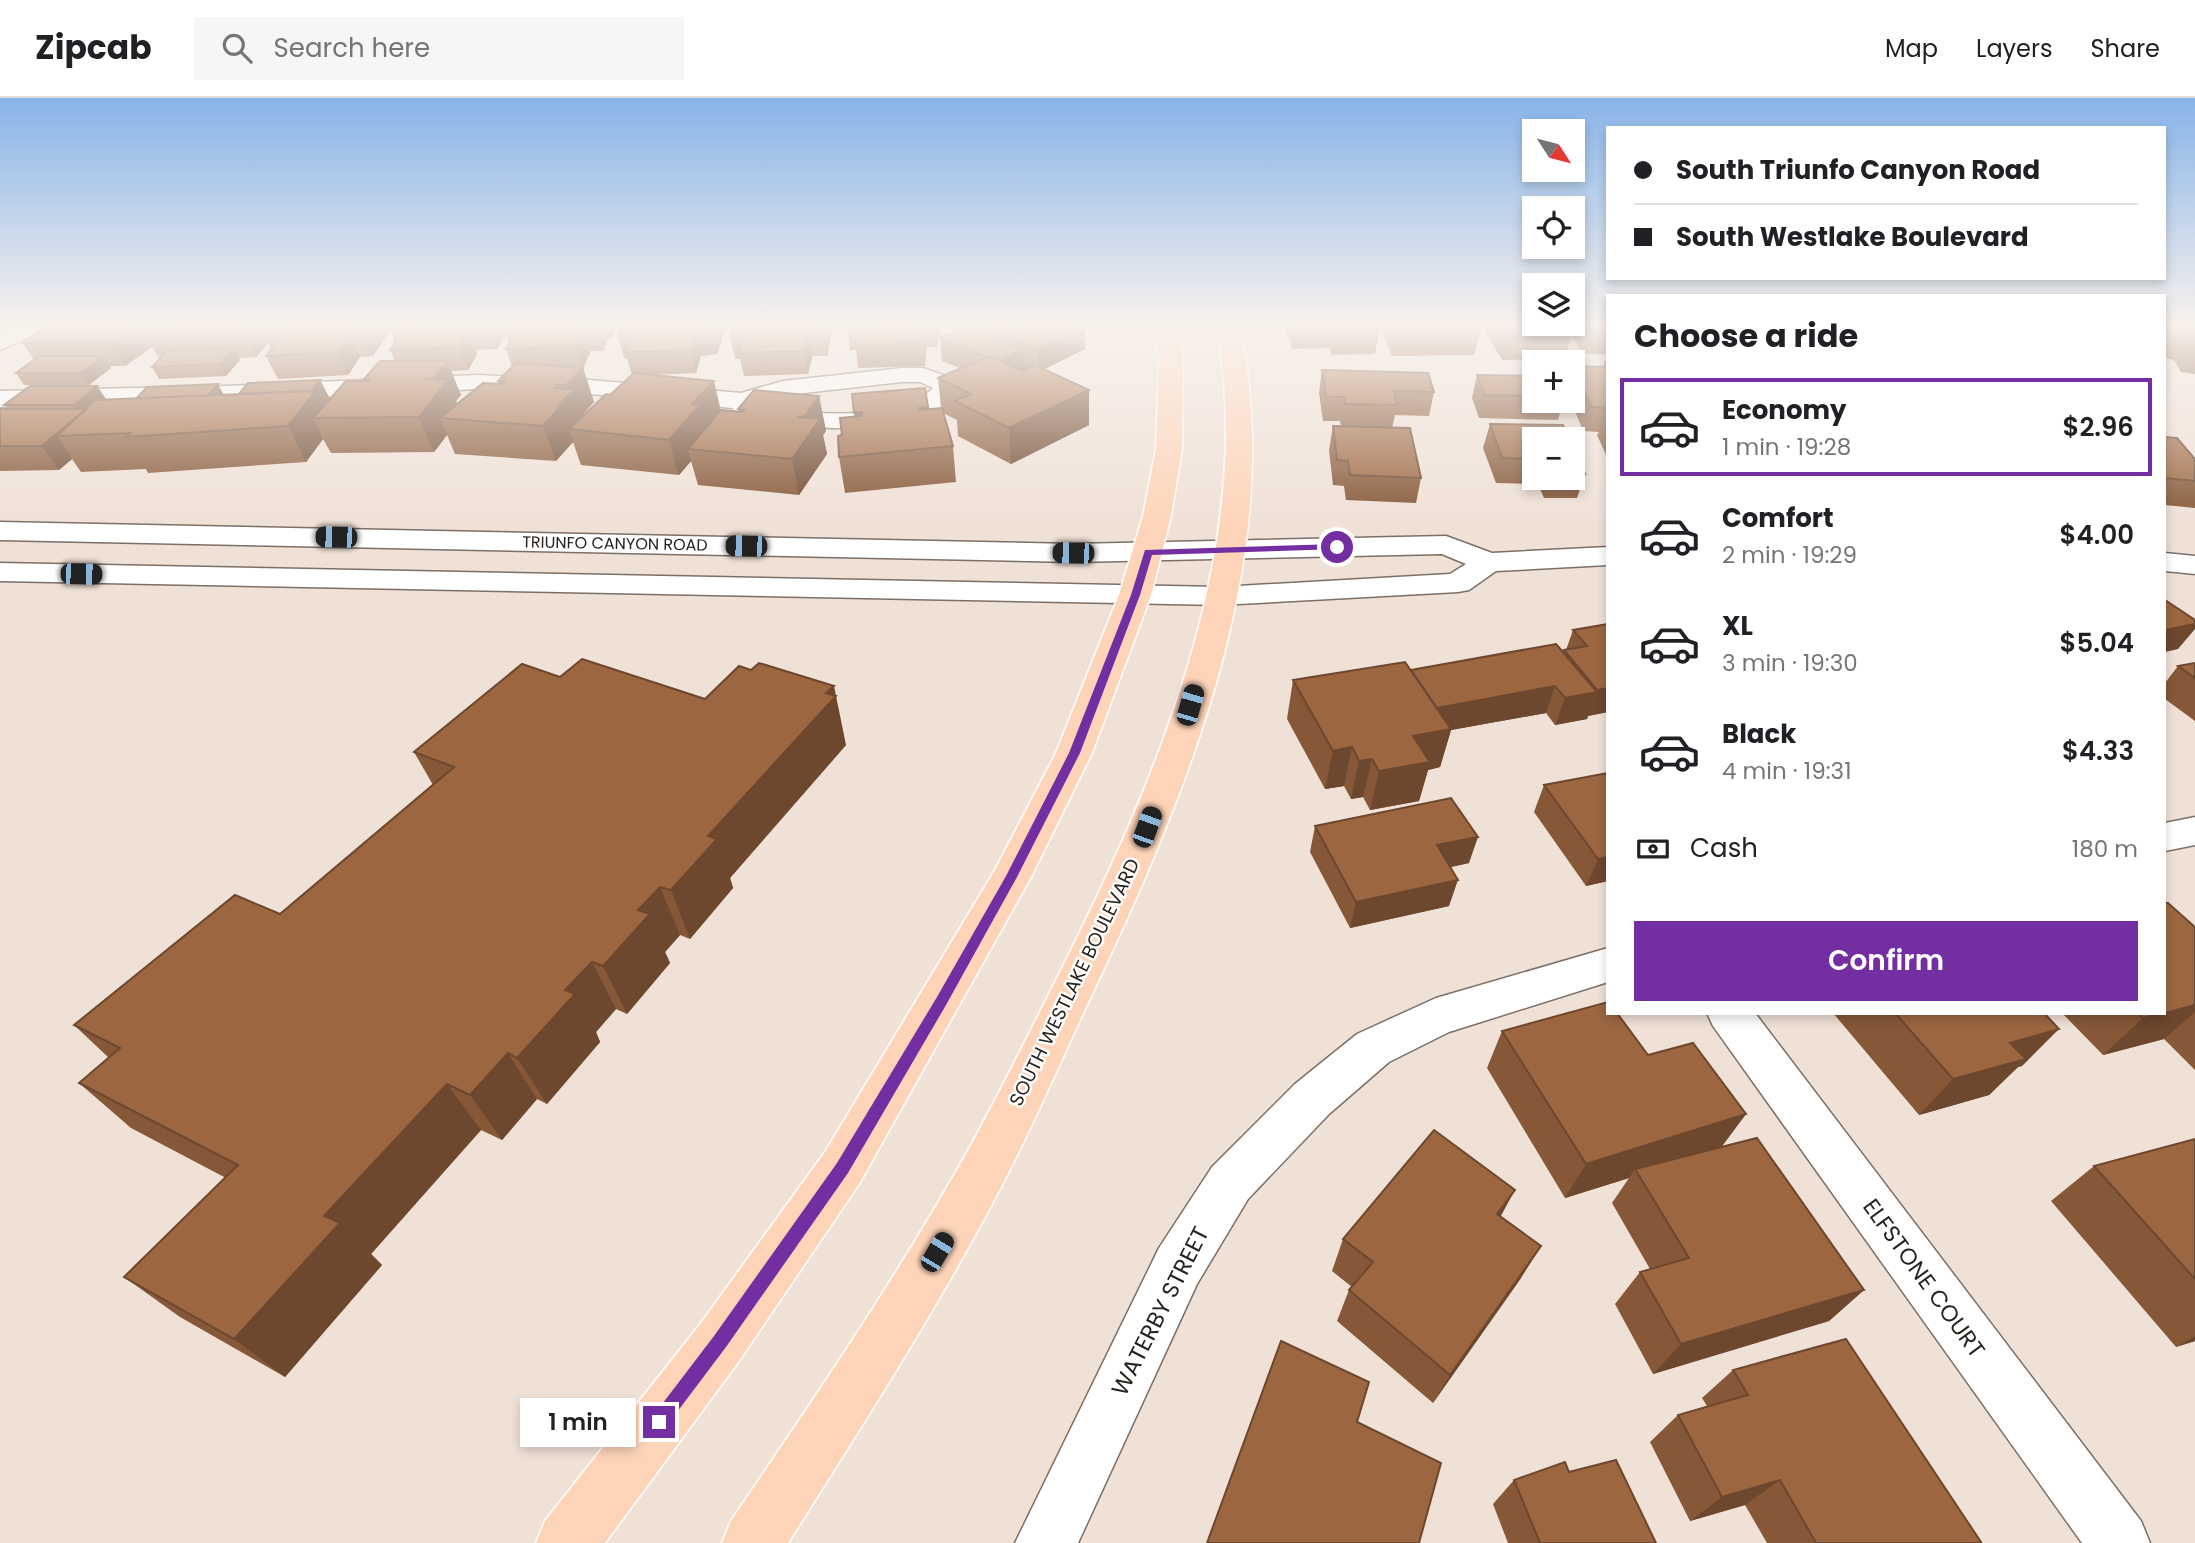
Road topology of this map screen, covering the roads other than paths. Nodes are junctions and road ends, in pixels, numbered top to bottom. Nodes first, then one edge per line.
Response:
1 (309, 390) edge
2 (631, 390) edge
3 (776, 390) edge
4 (945, 390) edge
5 (1170, 390) edge
6 (1238, 390) edge
7 (0, 399) edge
8 (743, 401) junction
9 (0, 531) edge
10 (1230, 550) junction
11 (1148, 552) junction
12 (1606, 556) edge
13 (1488, 562) junction
14 (2166, 562) edge
15 (2195, 565) edge
16 (0, 572) edge
17 (1135, 595) junction
18 (1220, 596) junction
19 (2195, 831) edge
20 (2166, 837) edge
21 (1606, 966) edge
22 (1730, 1015) edge
23 (567, 1543) edge
24 (753, 1543) edge
25 (1046, 1543) edge
26 (2119, 1543) edge

1 - 7 street
2 - 8 street
3 - 8 street
4 - 8 street
5 - 11 main road
6 - 10 main road, SOUTH WESTLAKE BOULEVARD
9 - 11 street, TRIUNFO CANYON ROAD
10 - 11 street, TRIUNFO CANYON ROAD
10 - 13 street, TRIUNFO CANYON ROAD
10 - 18 main road, SOUTH WESTLAKE BOULEVARD
11 - 17 main road
12 - 13 street
13 - 18 street
14 - 15 street
16 - 17 street
17 - 18 street
17 - 23 main road
18 - 24 main road, SOUTH WESTLAKE BOULEVARD
19 - 20 street
21 - 25 street, WATERBY STREET
22 - 26 street, ELFSTONE COURT

